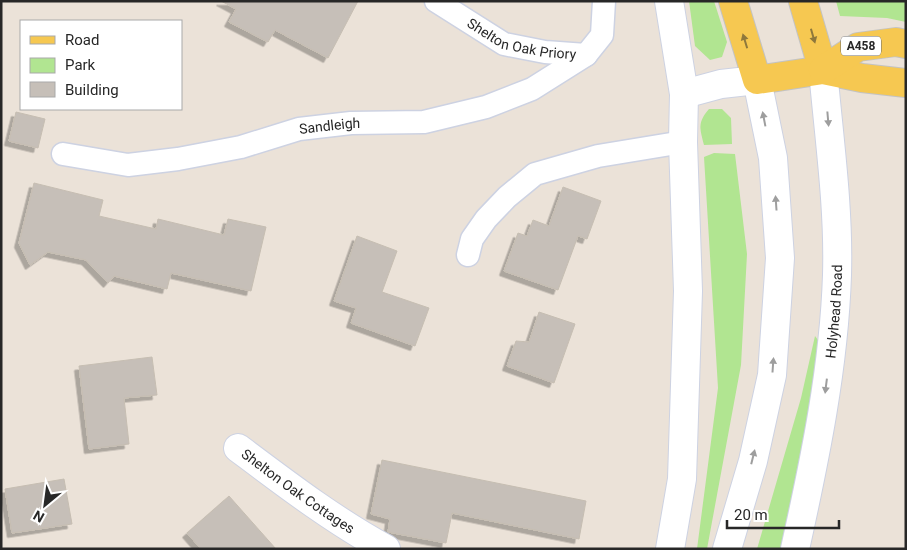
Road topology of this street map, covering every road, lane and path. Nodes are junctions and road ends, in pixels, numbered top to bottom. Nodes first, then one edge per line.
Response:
1 (436, 1) edge
2 (604, 1) edge
3 (669, 1) edge
4 (733, 1) edge
5 (803, 1) edge
6 (906, 44) edge
7 (586, 55) junction
8 (823, 70) junction
9 (757, 80) junction
10 (906, 83) edge
11 (684, 94) junction
12 (683, 142) junction
13 (63, 154) dead end
14 (468, 255) dead end
15 (238, 448) dead end
16 (386, 549) edge
17 (670, 549) edge
18 (727, 549) edge
19 (795, 549) edge

1 - 7 lane, Shelton Oak Priory
2 - 7 lane, Shelton Oak Priory
3 - 11 main road
9 -> 4 main road
5 -> 8 main road
6 - 8 main road, A458
7 - 13 lane, Sandleigh
8 - 9 main road, A458
8 - 10 main road, A458
8 -> 19 main road, Holyhead Road
9 - 11 main road
18 -> 9 main road
11 - 12 main road
12 - 14 lane
12 - 17 main road
15 - 16 main road, Shelton Oak Cottages

